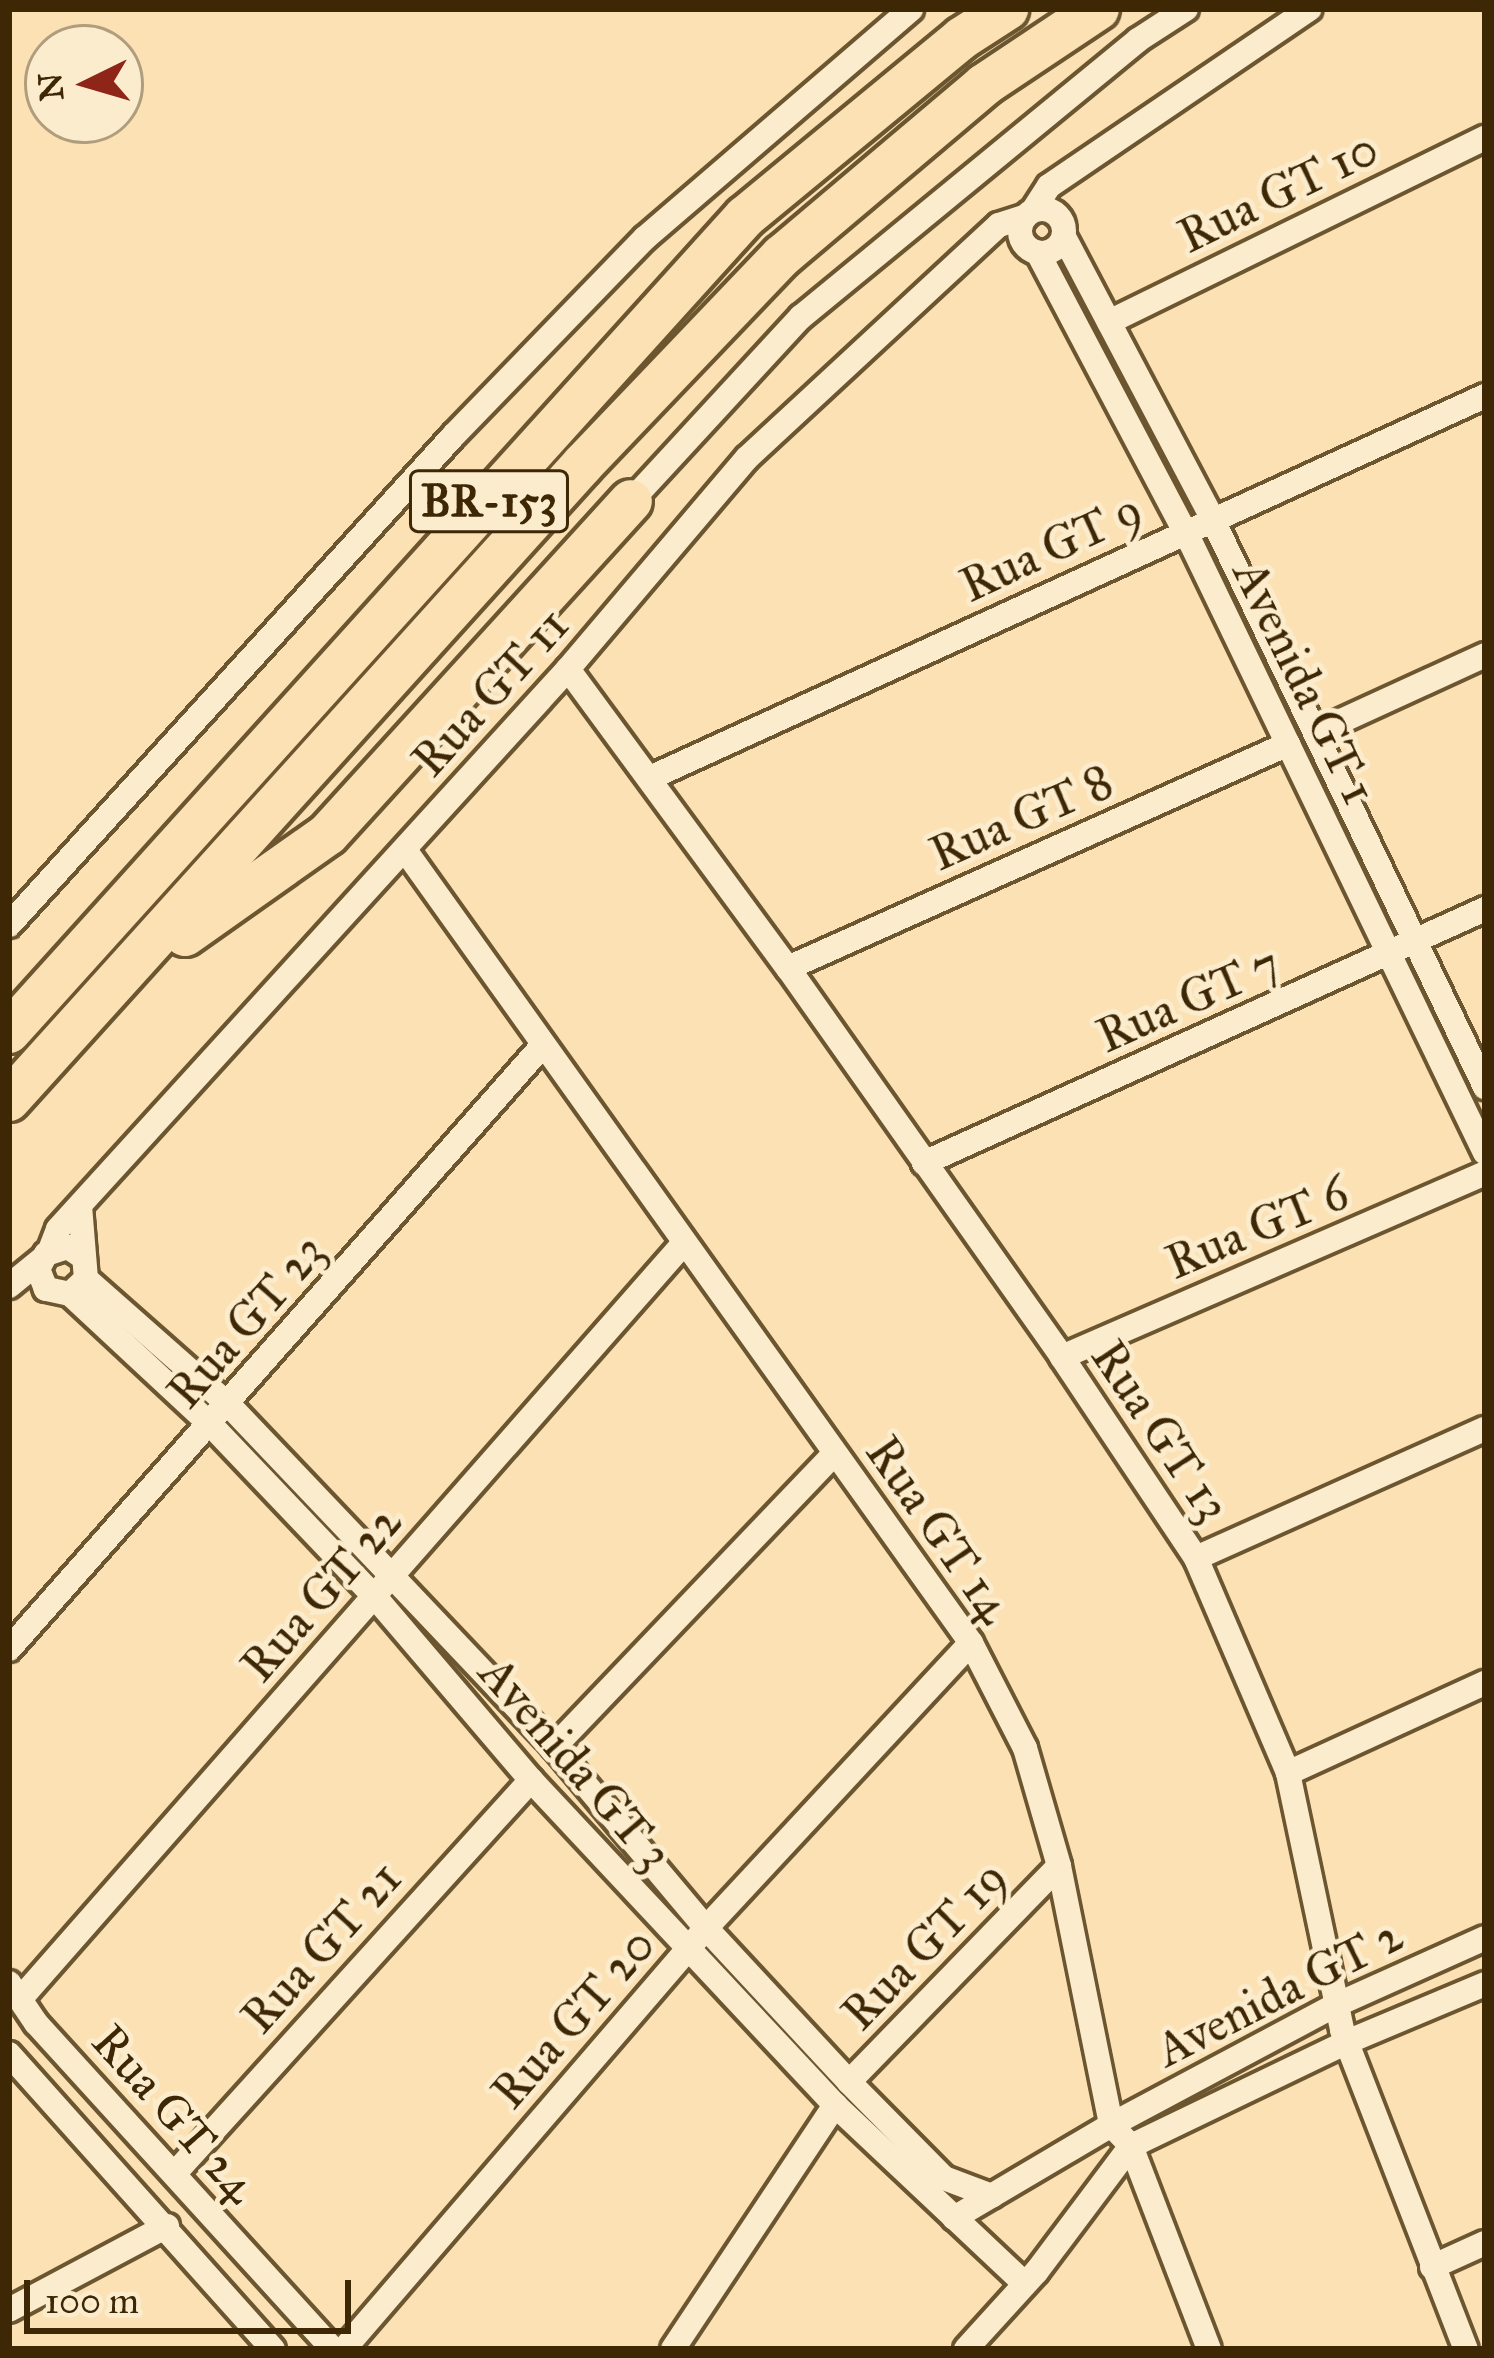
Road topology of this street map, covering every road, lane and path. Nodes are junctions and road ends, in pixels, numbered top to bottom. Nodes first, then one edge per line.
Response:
1 (910, 9) edge
2 (1007, 9) edge
3 (1098, 9) edge
4 (1186, 9) edge
5 (1309, 9) edge
6 (1485, 138) edge
7 (1045, 219) junction
8 (975, 247) junction
9 (1031, 249) junction
10 (1108, 322) junction
11 (1485, 396) edge
12 (583, 464) junction
13 (632, 501) junction
14 (1214, 523) junction
15 (1185, 532) junction
16 (1485, 655) edge
17 (568, 669) junction
18 (1315, 733) junction
19 (1288, 744) junction
20 (652, 776) junction
21 (405, 850) junction
22 (1485, 909) edge
23 (9, 925) edge
24 (1413, 940) junction
25 (1388, 955) junction
26 (788, 968) junction
27 (112, 987) junction
28 (9, 1033) edge
29 (543, 1045) junction
30 (1485, 1087) edge
31 (9, 1100) edge
32 (1485, 1153) edge
33 (924, 1163) junction
34 (1485, 1173) edge
35 (80, 1206) junction
36 (684, 1243) junction
37 (46, 1254) junction
38 (71, 1280) junction
39 (9, 1286) edge
40 (9, 1295) edge
41 (1062, 1357) junction
42 (228, 1404) junction
43 (211, 1425) junction
44 (1485, 1429) edge
45 (834, 1454) junction
46 (1196, 1558) junction
47 (391, 1574) junction
48 (376, 1598) junction
49 (971, 1643) junction
50 (9, 1649) edge
51 (1485, 1683) edge
52 (554, 1747) junction
53 (1288, 1773) junction
54 (531, 1780) junction
55 (1059, 1866) junction
56 (706, 1928) junction
57 (1485, 1938) edge
58 (686, 1951) junction
59 (1485, 1984) edge
60 (15, 1990) edge
61 (1336, 2005) junction
62 (1347, 2042) junction
63 (9, 2054) edge
64 (849, 2082) junction
65 (835, 2105) junction
66 (1112, 2125) junction
67 (1131, 2146) junction
68 (176, 2172) junction
69 (992, 2196) junction
70 (954, 2218) junction
71 (167, 2226) junction
72 (1485, 2243) edge
73 (1432, 2267) junction
74 (1024, 2283) junction
75 (9, 2309) edge
76 (273, 2349) edge
77 (332, 2349) edge
78 (344, 2349) edge
79 (673, 2349) edge
80 (966, 2349) edge
81 (1209, 2349) edge
82 (1466, 2349) edge

1 - 23 street
2 - 28 highway, BR-153
3 - 12 highway, BR-153
4 - 13 street
5 - 7 street, Rua GT 11
6 - 10 street, Rua GT 10
7 - 8 street, Rua GT 11
7 - 9 street
7 - 9 street
7 - 10 street, Avenida GT 1
8 - 9 street
8 - 17 street, Rua GT 11
9 - 15 street, Avenida GT 1
10 - 14 street, Avenida GT 1
11 - 14 street, Rua GT 9
12 - 13 highway
12 - 27 highway, BR-153
13 - 27 highway
14 - 15 street, Rua GT 9
14 - 18 street, Avenida GT 1
15 - 19 street, Avenida GT 1
15 - 20 street, Rua GT 9
16 - 18 street
17 - 20 street, Rua GT 13
17 - 21 street, Rua GT 11
18 - 24 street, Avenida GT 1
19 - 25 street, Avenida GT 1
19 - 26 street, Rua GT 8
20 - 26 street, Rua GT 13
21 - 29 street, Rua GT 14
21 - 35 street, Rua GT 11
22 - 24 street, Rua GT 7
24 - 25 street, Rua GT 7
24 - 30 street, Avenida GT 1
25 - 32 street, Avenida GT 1
25 - 33 street, Rua GT 7
26 - 33 street, Rua GT 13
27 - 31 highway, BR-153
29 - 36 street, Rua GT 14
29 - 42 street, Rua GT 23
33 - 41 street, Rua GT 13
34 - 41 street, Rua GT 6
35 - 37 street, Rua GT 11
35 - 38 street
36 - 45 street, Rua GT 14
36 - 47 street, Rua GT 22
37 - 38 street
37 - 38 street
37 - 39 street, Rua GT 11
38 - 40 street
38 - 42 street, Avenida GT 3
38 - 43 street, Avenida GT 3
41 - 46 street, Rua GT 13
42 - 43 street, Rua GT 23
42 - 47 street, Avenida GT 3
43 - 48 street, Avenida GT 3
43 - 50 street, Rua GT 23
44 - 46 street
45 - 49 street, Rua GT 14
45 - 52 street
46 - 53 street, Rua GT 13
47 - 48 street, Rua GT 22
47 - 52 street, Avenida GT 3
48 - 54 street, Avenida GT 3
48 - 60 street, Rua GT 22
49 - 55 street, Rua GT 14
49 - 56 street, Rua GT 20
51 - 53 street
52 - 56 street, Avenida GT 3
53 - 61 street, Rua GT 13
54 - 58 street, Avenida GT 3
54 - 68 street, Rua GT 21
55 - 64 street, Rua GT 19
55 - 66 street, Rua GT 14
56 - 58 street, Rua GT 20
56 - 64 street, Avenida GT 3
57 - 61 street, Avenida GT 2
58 - 65 street, Avenida GT 3
58 - 78 street, Rua GT 20
59 - 62 street, Avenida GT 2
60 - 68 street, Rua GT 24
61 - 62 street, Rua GT 13
61 - 66 street, Avenida GT 2
62 - 67 street, Avenida GT 2
62 - 73 street, Rua GT 13
63 - 71 street
64 - 69 street, Avenida GT 3
65 - 70 street, Avenida GT 3
65 - 79 street
66 - 67 street
66 - 69 street, Avenida GT 2
67 - 74 street
67 - 81 street
68 - 77 street, Rua GT 24
69 - 70 street, Avenida GT 2
70 - 74 street, Avenida GT 3
71 - 75 street
71 - 76 street
72 - 73 street
73 - 82 street, Rua GT 13
74 - 80 street

